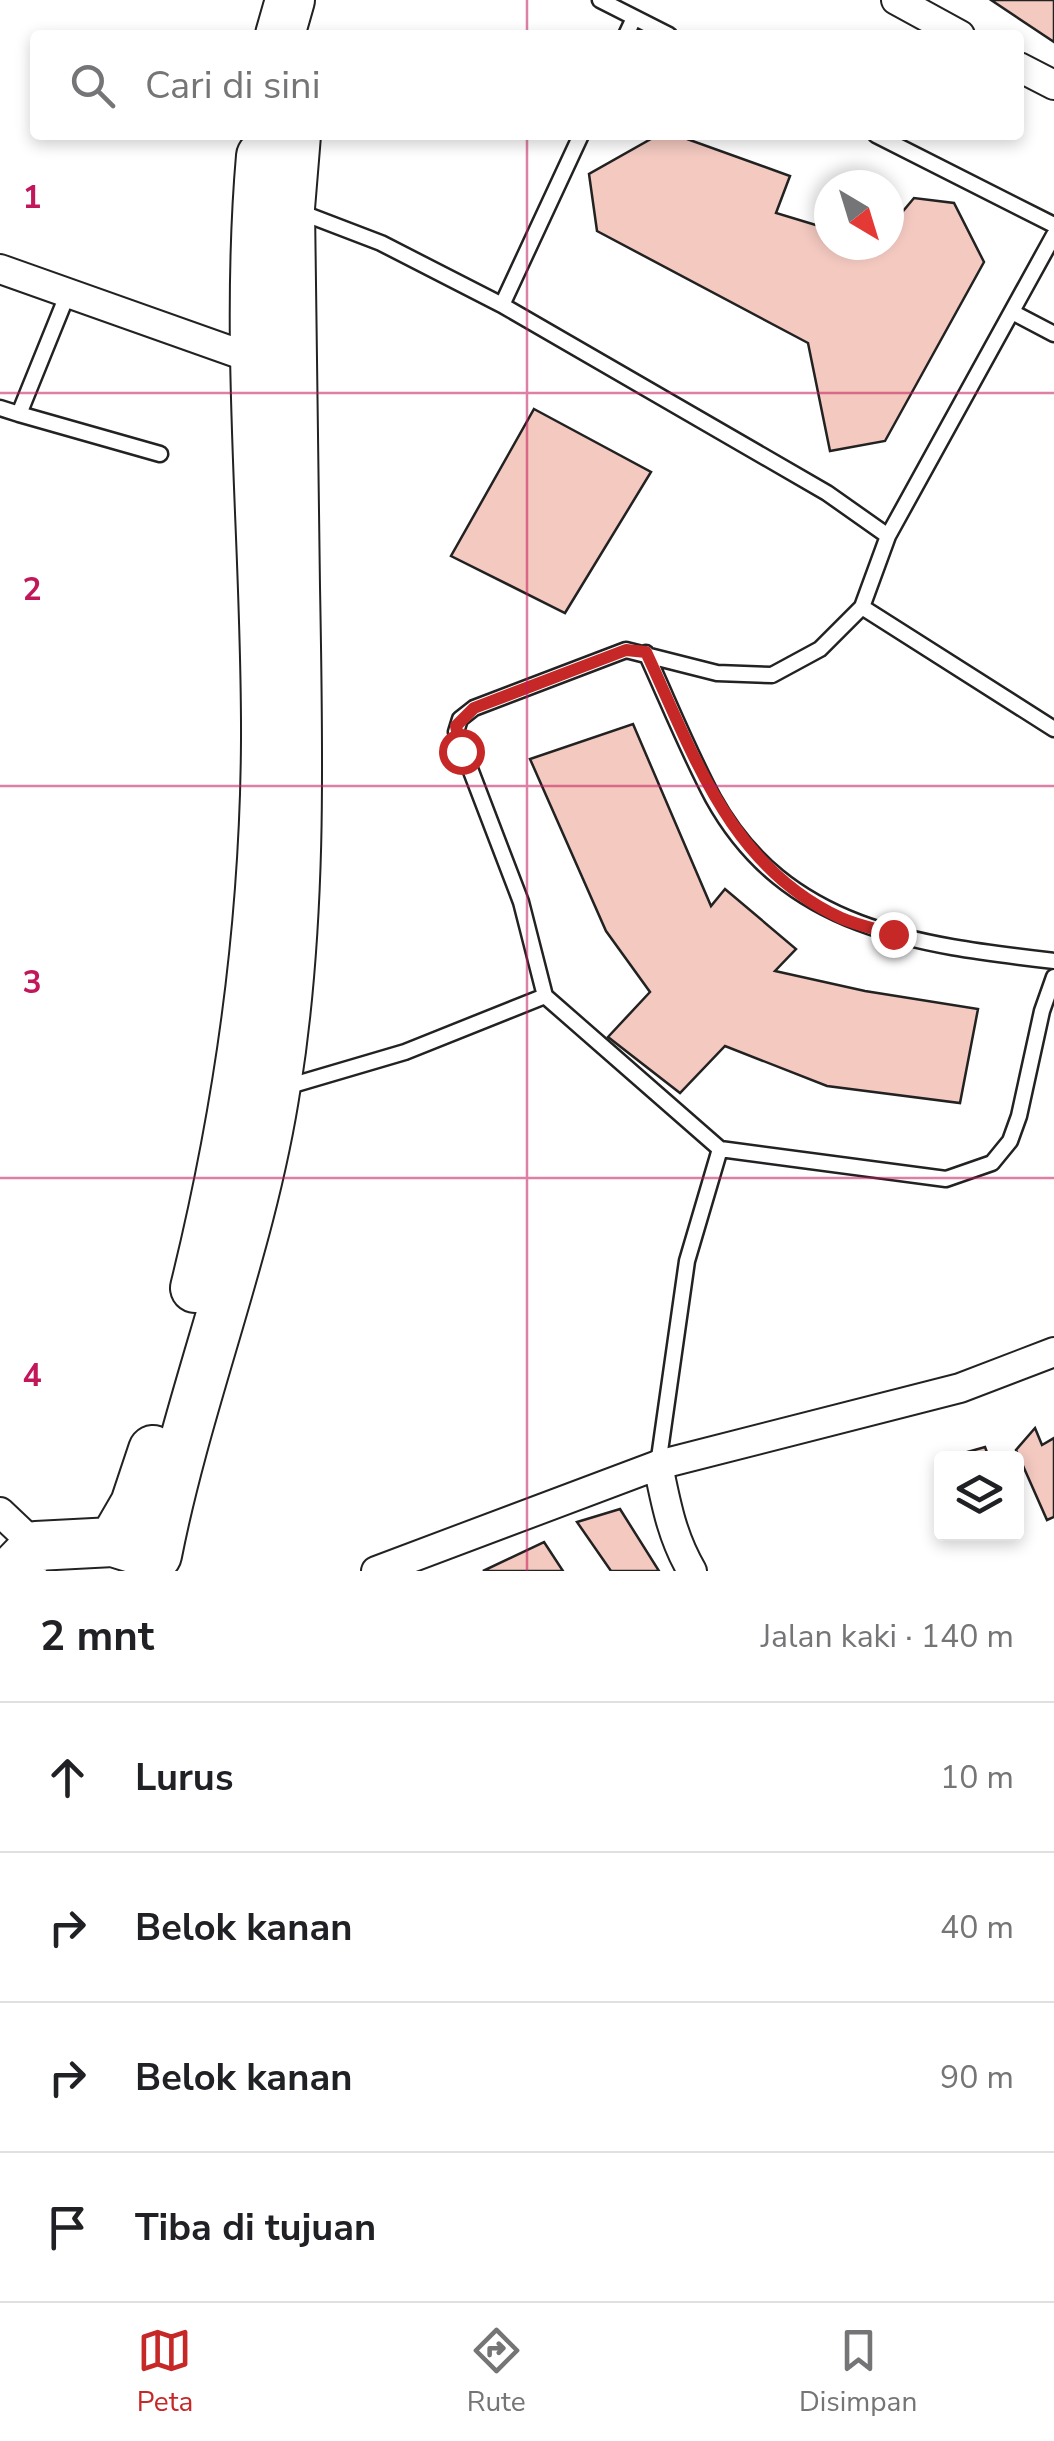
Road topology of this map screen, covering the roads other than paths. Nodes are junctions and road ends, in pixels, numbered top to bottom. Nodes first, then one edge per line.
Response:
1 (290, 0) edge
2 (322, 0) edge
3 (600, 0) edge
4 (896, 0) edge
5 (634, 18) junction
6 (281, 30) edge
7 (314, 30) edge
8 (628, 30) edge
9 (659, 30) edge
10 (951, 30) edge
11 (1024, 69) edge
12 (1054, 85) edge
13 (263, 140) edge
14 (296, 140) edge
15 (578, 140) edge
16 (886, 140) edge
17 (290, 208) junction
18 (1054, 225) edge
19 (1054, 235) edge
20 (0, 269) edge
21 (68, 293) junction
22 (502, 305) junction
23 (1012, 312) junction
24 (1054, 334) edge
25 (274, 366) junction
26 (0, 408) edge
27 (20, 414) junction
28 (160, 454) dead end
29 (888, 536) junction
30 (862, 607) junction
31 (646, 652) junction
32 (1054, 730) edge
33 (1054, 961) edge
34 (1054, 977) edge
35 (544, 996) junction
36 (256, 1095) junction
37 (720, 1149) junction
38 (1054, 1352) edge
39 (658, 1466) junction
40 (0, 1512) edge
41 (150, 1556) edge
42 (24, 1559) edge
43 (376, 1571) edge
44 (692, 1571) edge

1 - 6 highway
2 - 7 highway
3 - 5 lane
4 - 10 street
5 - 8 lane
5 - 9 lane
11 - 12 street
13 - 25 highway
14 - 17 highway
15 - 22 lane
16 - 18 lane
17 - 22 lane
17 - 25 highway
19 - 23 lane
20 - 21 street
21 - 25 street
21 - 27 lane
22 - 29 lane
23 - 24 lane
23 - 29 lane
25 - 36 highway
26 - 27 lane
27 - 28 lane
29 - 30 lane
30 - 31 lane
30 - 32 lane
31 - 33 lane
31 - 35 lane
34 - 37 lane
35 - 36 lane
35 - 37 lane
36 - 41 highway
37 - 39 lane
38 - 39 street
39 - 43 street
39 - 44 street
40 - 42 street
41 - 42 highway

